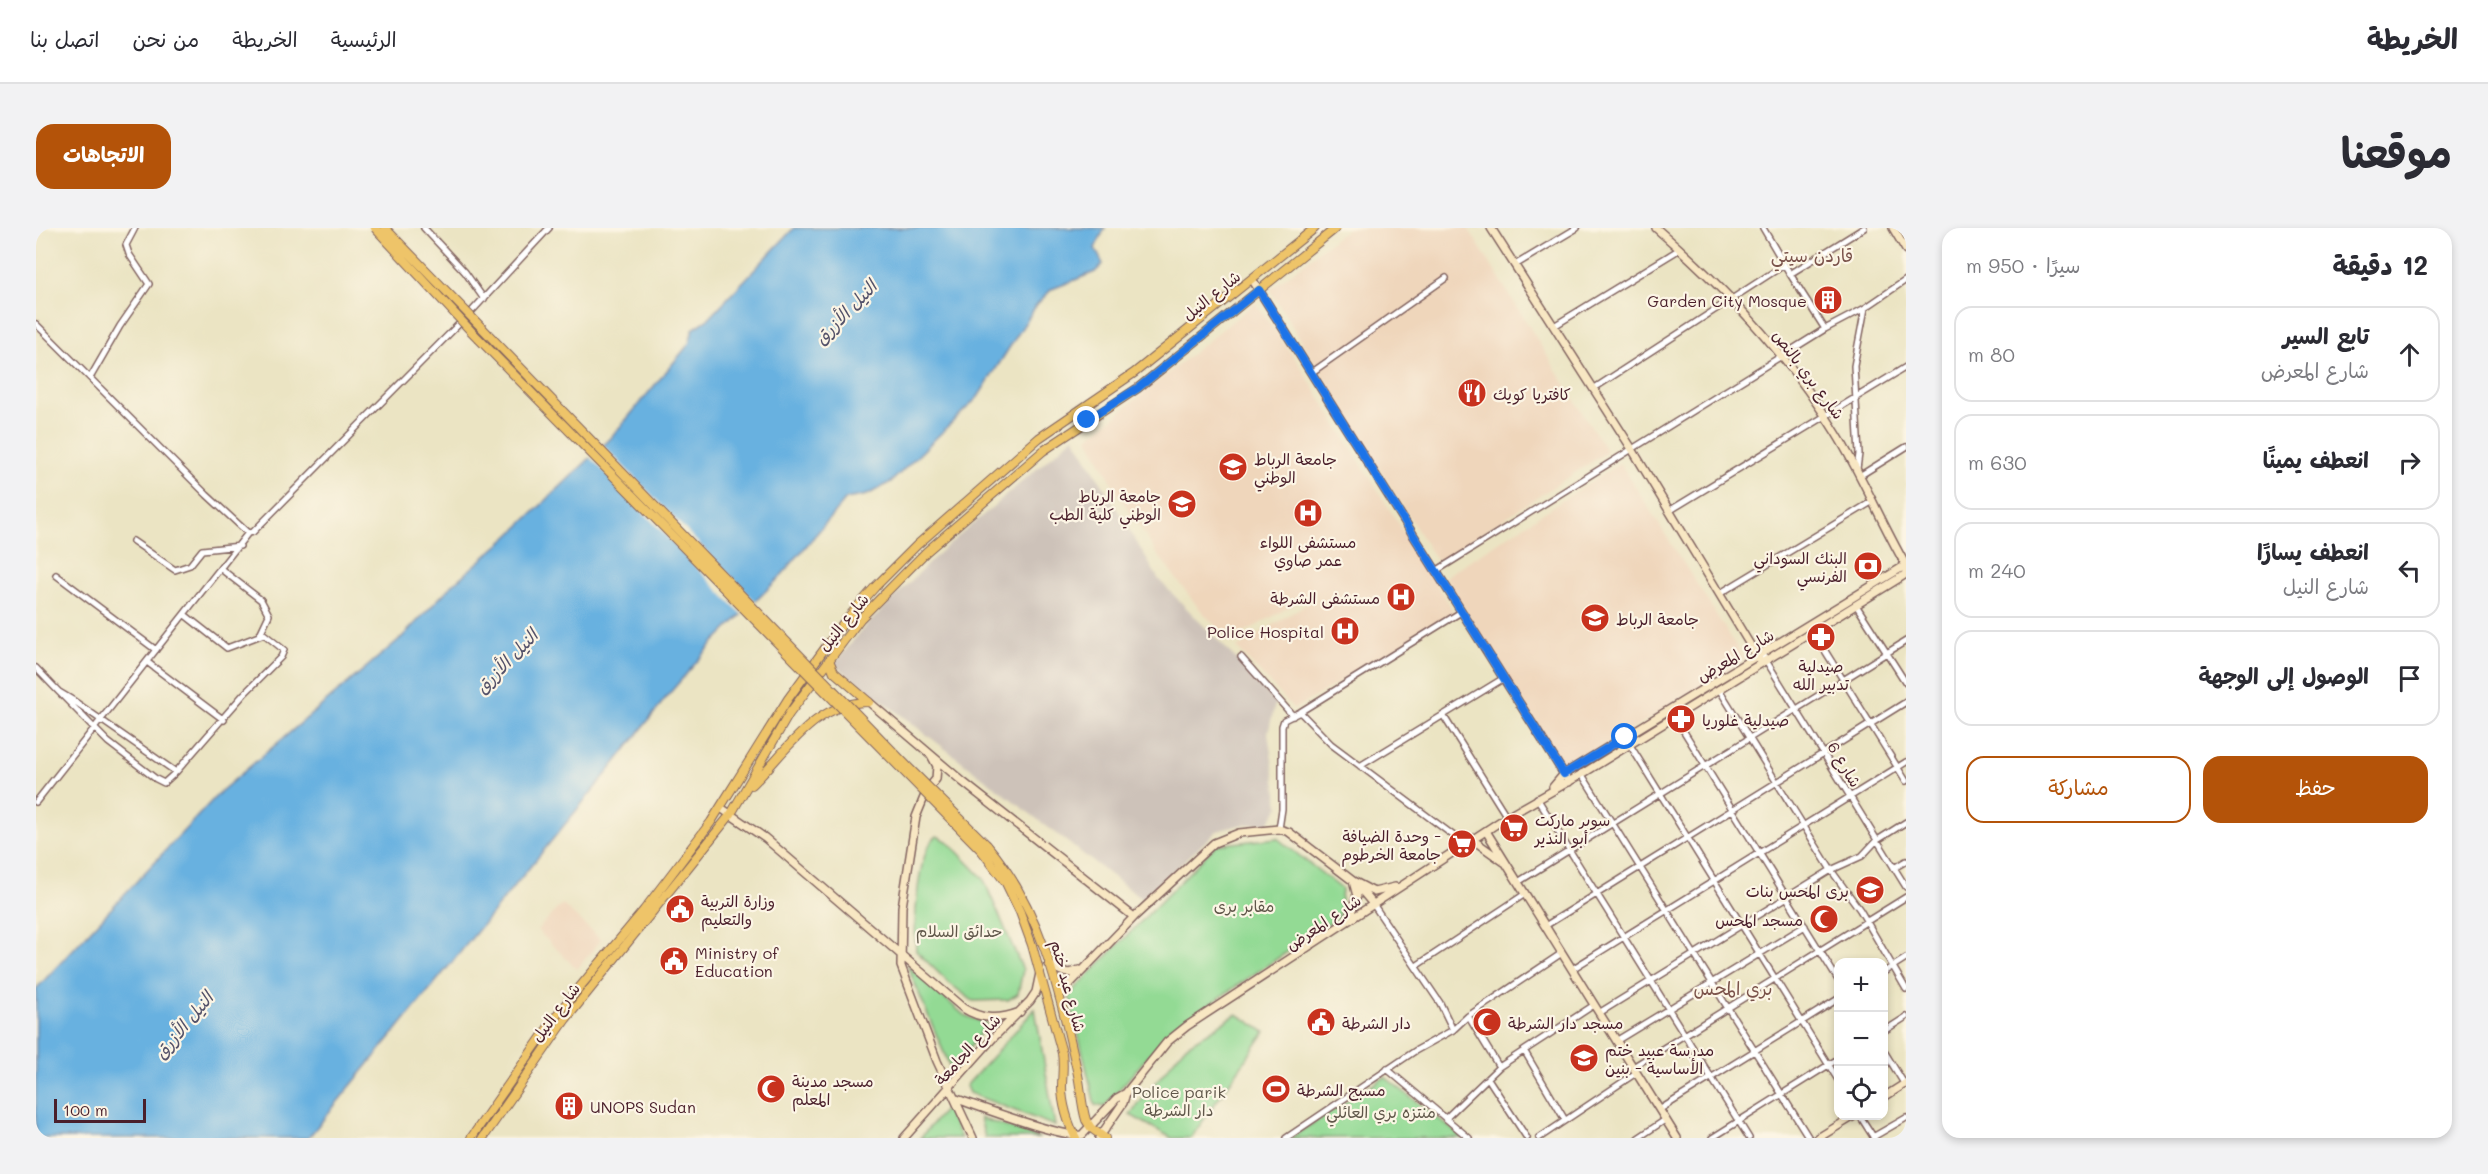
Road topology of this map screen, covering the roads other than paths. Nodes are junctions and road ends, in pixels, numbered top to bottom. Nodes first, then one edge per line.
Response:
1 (135, 228) edge
2 (375, 228) edge
3 (385, 228) edge
4 (424, 228) edge
5 (549, 228) edge
6 (1315, 228) edge
7 (1336, 228) edge
8 (1491, 228) edge
9 (1576, 228) edge
10 (1656, 228) edge
11 (1763, 228) edge
12 (1864, 228) edge
13 (1893, 228) edge
14 (1905, 245) edge
15 (1680, 249) junction
16 (1515, 265) junction
17 (1784, 265) junction
18 (1790, 274) junction
19 (1446, 278) dead end
20 (1252, 279) junction
21 (1906, 280) edge
22 (1259, 290) junction
23 (484, 299) junction
24 (1732, 299) junction
25 (1865, 308) junction
26 (472, 311) dead end
27 (36, 324) edge
28 (458, 325) dead end
29 (1554, 326) junction
30 (1825, 329) junction
31 (1782, 357) junction
32 (1906, 367) edge
33 (1311, 373) junction
34 (90, 378) junction
35 (1593, 389) junction
36 (1856, 398) junction
37 (1826, 416) junction
38 (1906, 447) edge
39 (1632, 449) junction
40 (1859, 472) junction
41 (1873, 501) junction
42 (1670, 511) junction
43 (248, 532) junction
44 (133, 541) dead end
45 (240, 546) junction
46 (1905, 567) edge
47 (221, 569) junction
48 (1436, 571) junction
49 (56, 575) dead end
50 (1719, 594) junction
51 (1856, 605) junction
52 (1461, 612) junction
53 (185, 615) junction
54 (1810, 628) junction
55 (260, 634) junction
56 (1906, 641) edge
57 (156, 650) junction
58 (1886, 653) junction
59 (1241, 657) dead end
60 (1761, 659) junction
61 (829, 660) junction
62 (147, 662) junction
63 (36, 668) edge
64 (1504, 678) junction
65 (1843, 681) junction
66 (1906, 683) edge
67 (1719, 689) junction
68 (59, 692) junction
69 (870, 702) junction
70 (1906, 702) edge
71 (1796, 710) junction
72 (1300, 712) junction
73 (1443, 715) junction
74 (1293, 716) junction
75 (1675, 717) junction
76 (224, 720) junction
77 (100, 721) junction
78 (1870, 724) junction
79 (94, 729) junction
80 (1625, 737) junction
81 (1750, 738) junction
82 (1630, 744) junction
83 (1823, 753) junction
84 (931, 754) junction
85 (1906, 762) edge
86 (1360, 766) junction
87 (1577, 766) junction
88 (1706, 766) junction
89 (1896, 768) junction
90 (176, 772) junction
91 (1564, 774) junction
92 (1582, 774) junction
93 (1906, 781) edge
94 (1569, 782) junction
95 (1777, 782) junction
96 (746, 790) junction
97 (1550, 790) junction
98 (1662, 793) junction
99 (1849, 797) junction
100 (1537, 798) junction
101 (36, 802) edge
102 (721, 808) junction
103 (1732, 809) junction
104 (731, 814) junction
105 (1507, 817) junction
106 (1906, 822) edge
107 (1613, 823) junction
108 (1804, 824) junction
109 (1279, 829) junction
110 (1486, 831) junction
111 (1687, 837) junction
112 (1876, 841) junction
113 (1469, 843) junction
114 (985, 848) junction
115 (1569, 849) junction
116 (1761, 852) junction
117 (1906, 861) edge
118 (1506, 863) junction
119 (1640, 867) junction
120 (1894, 868) junction
121 (1831, 870) junction
122 (1716, 880) junction
123 (1353, 881) junction
124 (1518, 882) junction
125 (1406, 884) junction
126 (1906, 887) edge
127 (1597, 893) junction
128 (1525, 894) junction
129 (1787, 896) junction
130 (1906, 897) edge
131 (1374, 904) junction
132 (1666, 909) junction
133 (1134, 917) junction
134 (1865, 922) junction
135 (1346, 923) junction
136 (1742, 924) junction
137 (1545, 926) junction
138 (1805, 926) junction
139 (1623, 937) junction
140 (1819, 950) junction
141 (899, 952) junction
142 (1562, 953) junction
143 (1694, 954) junction
144 (1759, 954) junction
145 (1906, 958) edge
146 (1049, 964) junction
147 (1416, 966) junction
148 (1892, 966) junction
149 (1082, 968) junction
150 (1572, 969) junction
151 (1888, 969) edge
152 (1834, 972) edge
153 (1040, 973) junction
154 (1775, 978) junction
155 (1651, 981) junction
156 (1712, 983) junction
157 (1906, 989) edge
158 (1059, 995) junction
159 (1834, 1002) edge
160 (1594, 1005) junction
161 (1669, 1008) junction
162 (1728, 1008) junction
163 (1020, 1012) junction
164 (1599, 1013) junction
165 (1468, 1016) junction
166 (1906, 1017) edge
167 (1802, 1022) junction
168 (1888, 1028) edge
169 (1453, 1030) junction
170 (1684, 1035) junction
171 (1616, 1041) junction
172 (1525, 1052) junction
173 (1755, 1052) junction
174 (1888, 1057) edge
175 (1834, 1062) edge
176 (1829, 1065) junction
177 (1499, 1067) junction
178 (1387, 1069) junction
179 (1635, 1070) junction
180 (1834, 1072) edge
181 (1711, 1078) junction
182 (1489, 1080) junction
183 (1906, 1085) edge
184 (950, 1087) junction
185 (1126, 1093) junction
186 (1782, 1095) junction
187 (1888, 1095) edge
188 (957, 1099) junction
189 (1659, 1110) junction
190 (1446, 1118) junction
191 (1906, 1118) edge
192 (1566, 1120) junction
193 (1665, 1120) junction
194 (1847, 1120) edge
195 (1862, 1120) edge
196 (1738, 1122) junction
197 (1091, 1128) junction
198 (1076, 1137) edge
199 (1102, 1137) edge
200 (471, 1138) edge
201 (483, 1138) edge
202 (904, 1138) edge
203 (973, 1138) edge
204 (1286, 1138) edge
205 (1469, 1138) edge
206 (1527, 1138) edge
207 (1539, 1138) edge
208 (1638, 1138) edge
209 (1677, 1138) edge
210 (1712, 1138) edge
211 (1749, 1138) edge
212 (1809, 1138) edge
213 (1818, 1138) edge
214 (1873, 1138) edge

1 - 34 street
2 - 114 main road, bridge
3 - 114 main road, bridge
4 - 23 street
5 - 23 street
6 - 20 main road, شارع النيل
7 - 22 main road, شارع النيل
8 - 16 street
9 - 16 street
10 - 15 street, شارع بري بالنص
11 - 17 street
12 - 18 street
13 - 14 street
15 - 24 street, شارع بري بالنص
15 - 29 street
16 - 29 street
17 - 18 street
17 - 24 street
18 - 30 street
19 - 33 street
20 - 22 street
20 - 102 main road, شارع النيل
21 - 25 street
22 - 33 street
22 - 61 main road, شارع النيل
23 - 26 street
24 - 31 street, شارع بري بالنص
24 - 35 street
25 - 30 street
25 - 36 street
27 - 34 street
28 - 43 street
29 - 35 street
30 - 31 street
31 - 37 street, شارع بري بالنص
31 - 39 street
32 - 36 street
33 - 48 street
34 - 43 street
35 - 39 street
36 - 37 street
36 - 40 street
37 - 40 street, شارع بري بالنص
37 - 42 street
38 - 40 street
39 - 42 street
39 - 48 street
40 - 41 street, شارع بري بالنص
41 - 46 street, شارع بري بالنص
41 - 50 street
42 - 50 street
43 - 45 street
44 - 45 street
45 - 47 street
46 - 51 street, شارع المعرض
46 - 54 street, شارع المعرض
47 - 53 street
47 - 55 street
48 - 52 street
49 - 57 street
50 - 60 street
51 - 54 street, شارع المعرض
51 - 58 street
52 - 64 street
52 - 72 street
53 - 55 street
53 - 57 street
54 - 60 street, شارع المعرض
54 - 65 street
55 - 76 street
56 - 58 street
57 - 62 street
58 - 65 street
58 - 66 street
59 - 74 street
60 - 67 street, شارع المعرض
60 - 71 street, شارع 6
60 - 80 street, شارع المعرض
61 - 69 main road
61 - 96 main road, شارع النيل
62 - 76 street
62 - 77 street
63 - 68 street
64 - 73 street
64 - 91 street
65 - 71 street
65 - 78 street
67 - 75 street, شارع المعرض
67 - 81 street
68 - 77 street
68 - 79 street
69 - 84 street
69 - 96 main road
70 - 78 street
71 - 81 street
71 - 83 street, شارع 6
72 - 74 street
72 - 86 street
73 - 86 street
73 - 105 street
74 - 109 street
75 - 82 street, شارع المعرض
75 - 88 street
76 - 90 street
77 - 79 street
77 - 90 street
78 - 83 street
78 - 89 street
79 - 90 street
79 - 101 street
80 - 82 street
80 - 87 street, شارع المعرض
81 - 88 street
81 - 95 street
82 - 92 street, شارع المعرض
82 - 98 street
83 - 95 street
83 - 99 street, شارع 6
84 - 133 street
84 - 141 street
85 - 89 street
86 - 113 street
87 - 91 street, شارع المعرض
87 - 92 street
88 - 98 street
88 - 103 street
89 - 93 street
89 - 99 street
91 - 94 street
91 - 97 street, شارع المعرض
92 - 94 street, شارع المعرض
92 - 107 street
94 - 97 street, شارع المعرض
95 - 103 street
95 - 108 street
96 - 104 main road, شارع النيل
97 - 100 street, شارع المعرض
98 - 107 street
98 - 111 street
99 - 108 street
99 - 112 street, شارع 6
100 - 105 street, شارع المعرض
100 - 115 street
102 - 104 street
102 - 200 main road, شارع النيل
103 - 111 street
103 - 116 street
104 - 141 street
104 - 201 main road, شارع النيل
105 - 110 street, شارع المعرض
106 - 112 street
107 - 115 street
107 - 119 street
108 - 116 street
108 - 121 street
109 - 123 street
109 - 133 street
110 - 113 street, شارع المعرض
110 - 118 street
111 - 119 street
111 - 122 street
112 - 120 street, شارع 6
112 - 121 street
113 - 118 street
113 - 125 street, شارع المعرض
114 - 146 main road, شارع عبد ختم
114 - 153 main road, شارع عبد ختم
115 - 124 street
115 - 127 street
116 - 122 street
116 - 129 street
117 - 120 street
118 - 124 street
119 - 127 street
119 - 132 street
120 - 126 street, شارع 6
121 - 129 street
121 - 134 street
122 - 132 street
122 - 136 street
123 - 125 street
123 - 131 street
123 - 135 street
124 - 128 street
125 - 131 street, شارع المعرض
127 - 137 street
127 - 139 street
128 - 137 street
128 - 147 street
129 - 136 street
129 - 138 street
130 - 134 street
131 - 135 street, شارع المعرض
131 - 147 street
132 - 139 street
132 - 143 street
133 - 149 street
134 - 140 street
134 - 148 street
135 - 185 street, شارع المعرض
136 - 143 street
136 - 144 street
137 - 142 street
138 - 140 street
138 - 144 street
139 - 150 street
139 - 155 street
140 - 152 street
140 - 154 street
141 - 163 street
141 - 184 street
142 - 150 street
142 - 165 street
143 - 155 street
143 - 156 street
144 - 154 street
144 - 156 street
145 - 148 street
146 - 149 street
146 - 158 main road, شارع عبد ختم
147 - 169 street
148 - 151 street
148 - 157 street
149 - 158 street
150 - 160 street
153 - 163 street, شارع الجامعة
153 - 198 main road, شارع عبد ختم
154 - 162 street
154 - 167 street
155 - 161 street
155 - 164 street
156 - 161 street
156 - 162 street
158 - 197 main road, شارع عبد ختم
159 - 167 street
160 - 164 street
160 - 172 street
161 - 170 street
161 - 171 street
162 - 170 street
162 - 173 street
163 - 184 street, شارع الجامعة
164 - 171 street
165 - 169 street
165 - 177 street
166 - 168 street
167 - 173 street
167 - 176 street
169 - 178 street
170 - 179 street
170 - 181 street
171 - 179 street
172 - 177 street
172 - 192 street
173 - 181 street
173 - 186 street
174 - 183 street
175 - 176 street
176 - 180 street
176 - 186 street
177 - 182 street
178 - 190 street
178 - 204 street
179 - 189 street
179 - 192 street
181 - 189 street
181 - 196 street
182 - 190 street
182 - 206 street
183 - 187 street
184 - 188 street
184 - 202 street, شارع الجامعة
185 - 197 street, شارع المعرض
185 - 199 street, شارع المعرض
186 - 196 street
186 - 212 street
188 - 198 street
188 - 203 street
189 - 193 street
190 - 205 street
191 - 214 street
192 - 207 street
193 - 208 street
193 - 209 street
194 - 213 street
195 - 214 street
196 - 210 street
196 - 211 street
197 - 198 street, شارع المعرض
197 - 199 main road

